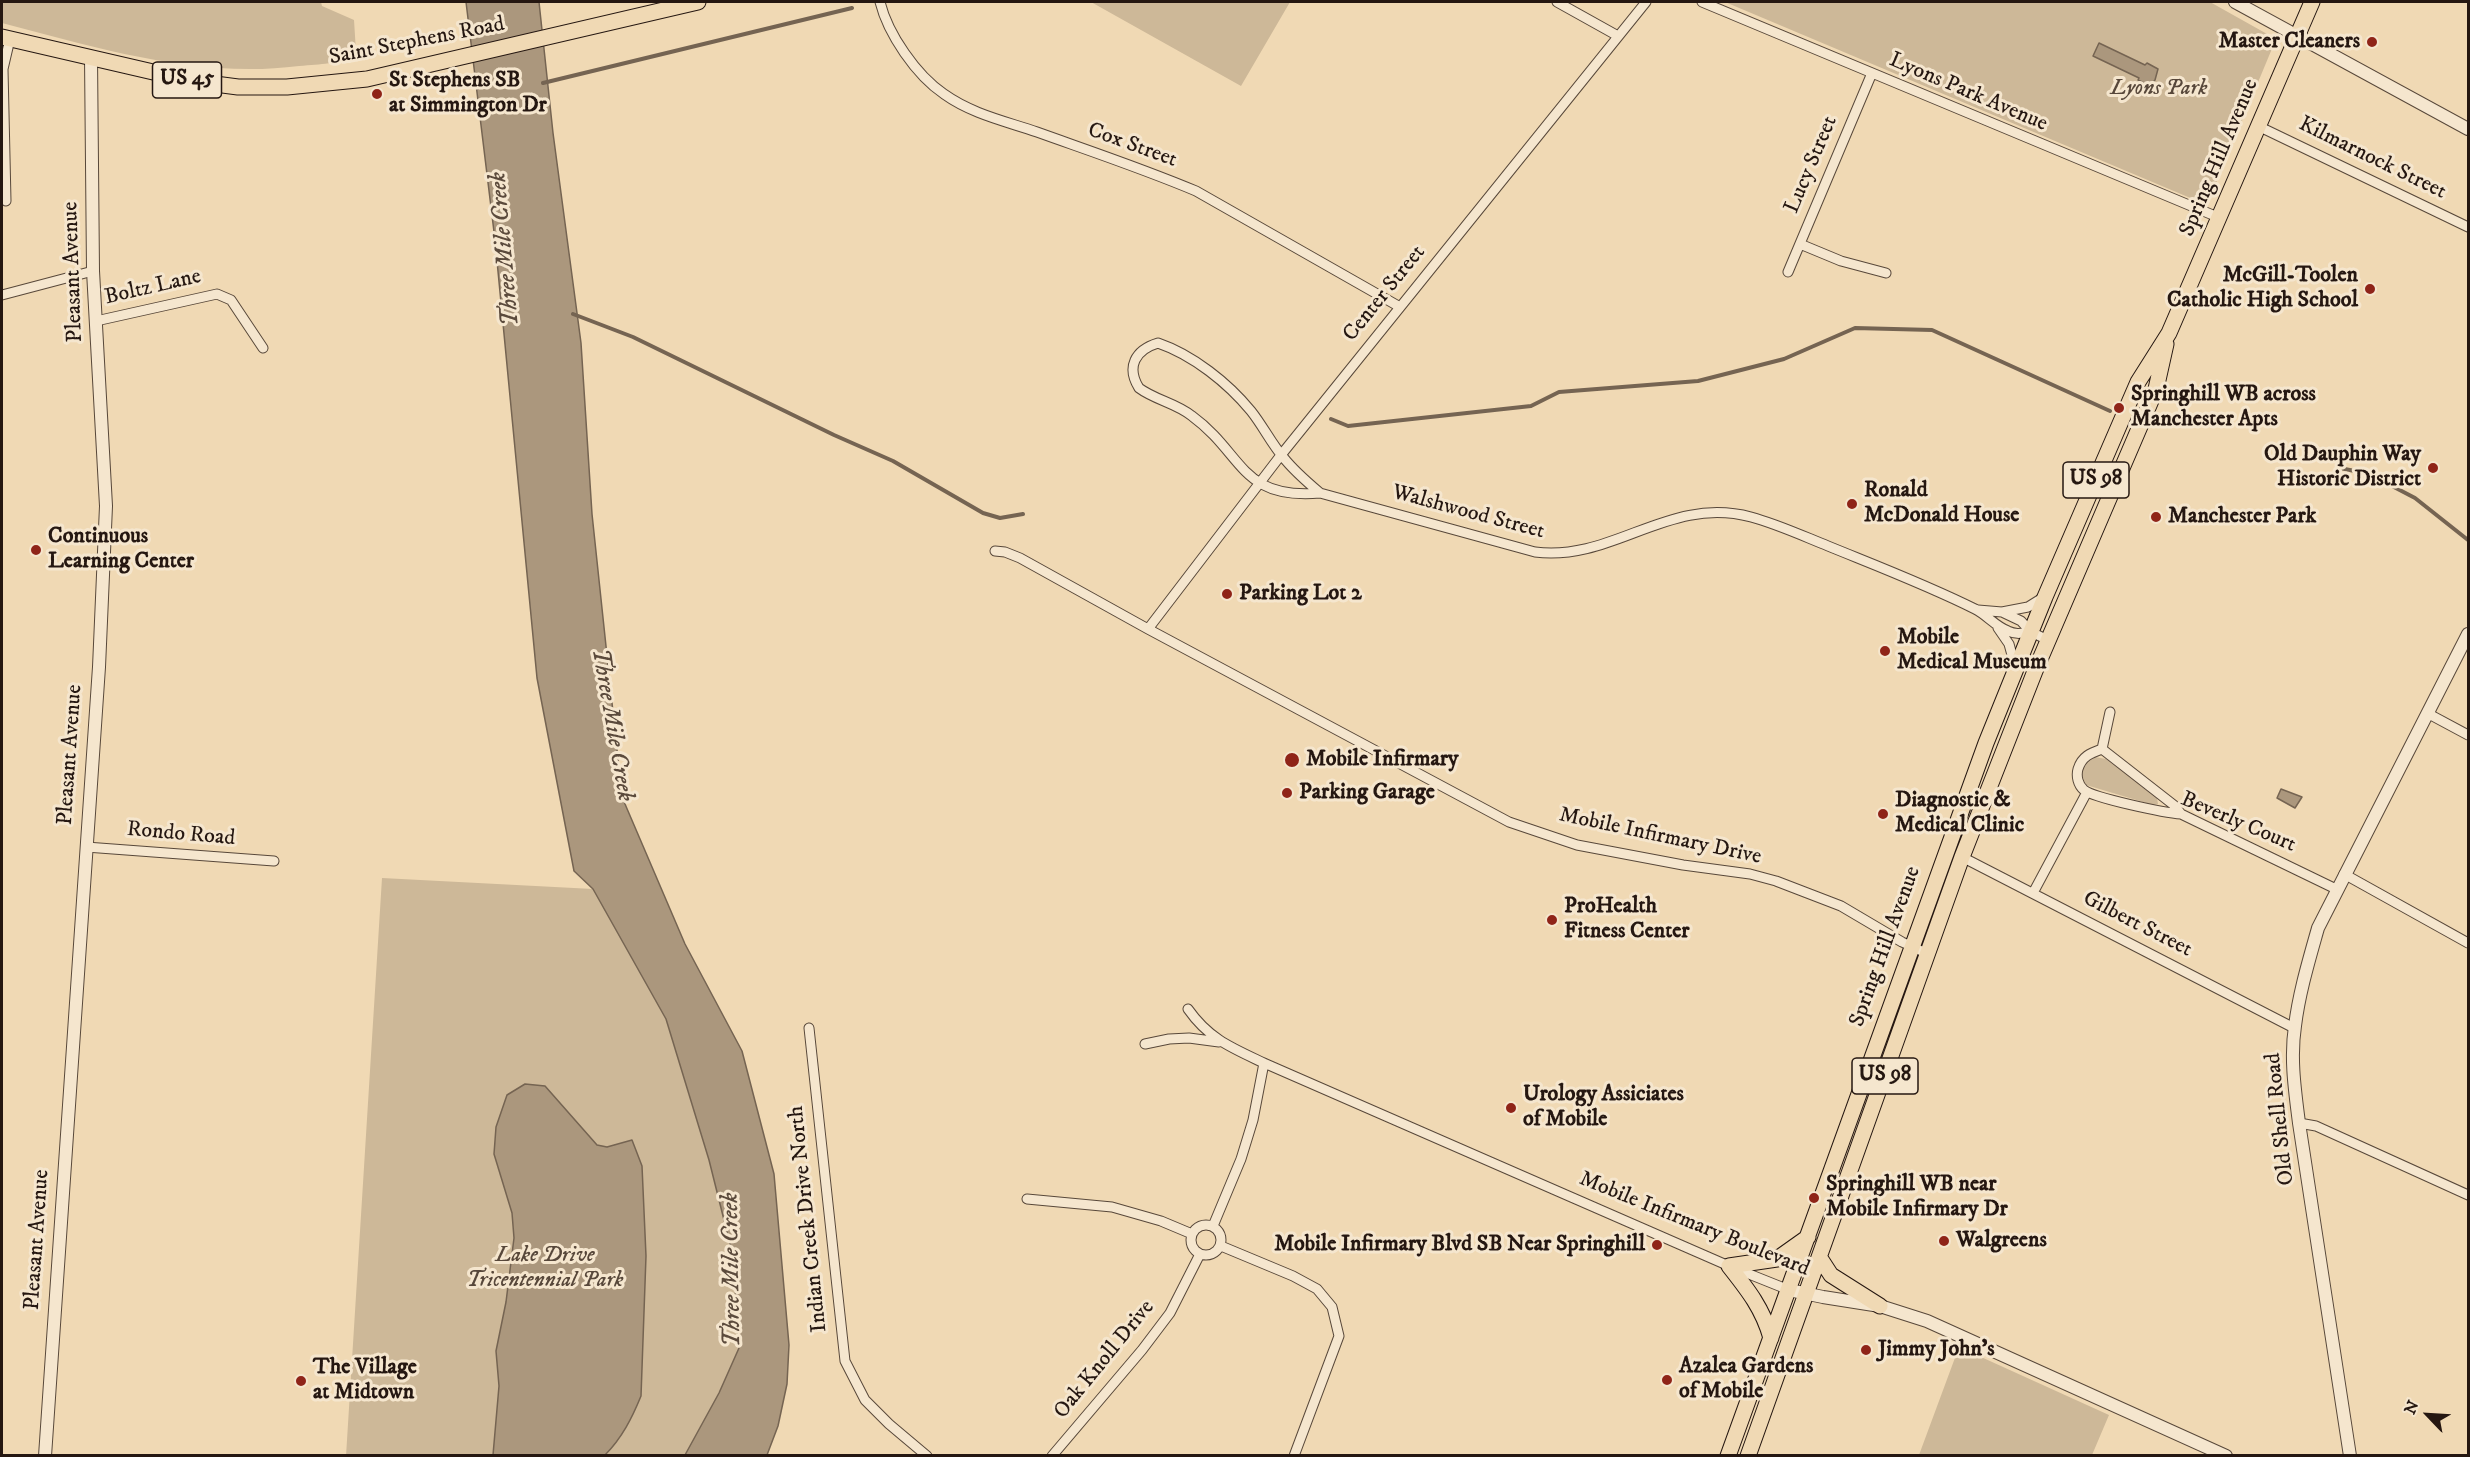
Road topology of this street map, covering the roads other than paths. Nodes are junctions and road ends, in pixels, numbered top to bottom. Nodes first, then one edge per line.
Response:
1 (698, 2) edge
2 (880, 2) edge
3 (1557, 2) edge
4 (1646, 2) edge
5 (1702, 2) edge
6 (2235, 2) edge
7 (2312, 2) edge
8 (1618, 36) junction
9 (2297, 36) junction
10 (6, 38) edge
11 (91, 57) junction
12 (1872, 73) junction
13 (2258, 126) junction
14 (2469, 129) edge
15 (6, 201) dead end
16 (2220, 218) junction
17 (2469, 227) edge
18 (1800, 244) junction
19 (93, 271) junction
20 (1788, 272) dead end
21 (1886, 273) dead end
22 (2, 295) edge
23 (1400, 307) junction
24 (96, 321) junction
25 (2169, 333) junction
26 (263, 348) dead end
27 (1281, 455) junction
28 (1259, 483) junction
29 (1320, 493) junction
30 (995, 551) dead end
31 (2045, 597) junction
32 (1978, 610) junction
33 (2002, 612) junction
34 (1996, 626) junction
35 (1148, 629) junction
36 (2031, 632) junction
37 (2469, 634) edge
38 (2049, 640) junction
39 (2015, 669) junction
40 (2110, 712) dead end
41 (2427, 713) junction
42 (2469, 735) edge
43 (2103, 750) junction
44 (2087, 792) junction
45 (2181, 814) junction
46 (86, 847) junction
47 (1962, 857) junction
48 (274, 861) dead end
49 (2344, 874) junction
50 (2336, 889) junction
51 (2033, 893) junction
52 (2469, 943) edge
53 (1911, 946) junction
54 (1928, 954) junction
55 (1188, 1009) dead end
56 (809, 1028) dead end
57 (2294, 1028) junction
58 (1219, 1042) junction
59 (1145, 1044) dead end
60 (1264, 1064) junction
61 (2299, 1123) junction
62 (2469, 1195) edge
63 (1027, 1199) dead end
64 (1213, 1226) junction
65 (1192, 1234) junction
66 (1808, 1237) junction
67 (1221, 1246) junction
68 (1200, 1254) junction
69 (1820, 1258) junction
70 (1729, 1266) junction
71 (1789, 1290) junction
72 (1807, 1294) junction
73 (1880, 1306) junction
74 (1771, 1338) junction
75 (45, 1455) edge
76 (927, 1455) edge
77 (1052, 1455) edge
78 (1294, 1455) edge
79 (1728, 1455) edge
80 (1748, 1455) edge
81 (2226, 1455) edge
82 (2350, 1455) edge

1 - 11 main road, Saint Stephens Road / US 45
2 - 23 street, Cox Street
3 - 8 street
4 - 8 street, Center Street
5 - 12 street, Lyons Park Avenue
6 - 9 street
7 - 9 main road, Spring Hill Avenue / US 98
8 - 23 street, Center Street
9 - 13 main road, Spring Hill Avenue / US 98
9 - 14 street
10 - 11 main road, Saint Stephens Road / US 45
10 - 15 street
11 - 19 street, Pleasant Avenue
12 - 16 street, Lyons Park Avenue
12 - 18 street, Lucy Street
13 - 16 main road, Spring Hill Avenue / US 98
13 - 17 street, Kilmarnock Street
16 - 25 main road, Spring Hill Avenue / US 98
18 - 20 street, Lucy Street
18 - 21 street
19 - 22 street
19 - 24 street, Pleasant Avenue
23 - 27 street, Center Street
24 - 26 street, Boltz Lane
24 - 46 street, Pleasant Avenue
25 - 31 main road, Spring Hill Avenue / US 98
25 - 38 main road, Spring Hill Avenue / US 98
27 - 28 street, Center Street
27 - 28 street, Walshwood Street
27 - 29 street, Walshwood Street
28 - 29 street, Walshwood Street
28 - 35 street, Center Street
29 - 32 street, Walshwood Street
30 - 35 street, Mobile Infirmary Drive
31 - 33 street, Walshwood Street
31 - 36 main road, Spring Hill Avenue / US 98
32 - 33 street, Walshwood Street
32 - 34 street, Walshwood Street
33 - 36 street, Walshwood Street
34 - 36 street, Walshwood Street
34 - 39 street, Walshwood Street
35 - 53 street, Mobile Infirmary Drive
36 - 38 street, Walshwood Street
36 - 39 main road, Spring Hill Avenue / US 98
37 - 41 street, Old Shell Road
38 - 47 main road, Spring Hill Avenue / US 98
39 - 53 main road, Spring Hill Avenue / US 98
40 - 43 street
41 - 42 street
41 - 49 street, Old Shell Road
43 - 44 street
43 - 45 street
44 - 45 street, Beverly Court
44 - 51 street
45 - 50 street, Beverly Court
46 - 48 street, Rondo Road
46 - 75 street, Pleasant Avenue
47 - 51 street, Gilbert Street
47 - 54 main road, Spring Hill Avenue / US 98
49 - 50 street, Old Shell Road
49 - 52 street
50 - 57 street, Old Shell Road
51 - 57 street, Gilbert Street
53 - 54 street, Mobile Infirmary Drive
53 - 66 main road, Spring Hill Avenue / US 98
54 - 69 main road, Spring Hill Avenue / US 98
55 - 58 street, Mobile Infirmary Boulevard
56 - 76 street, Indian Creek Drive North
57 - 61 street, Old Shell Road
58 - 59 street, Mobile Infirmary Boulevard
58 - 60 street, Mobile Infirmary Boulevard
60 - 64 street
60 - 70 street, Mobile Infirmary Boulevard
61 - 62 street
61 - 82 street, Old Shell Road
63 - 65 street
64 - 65 street
64 - 67 street
65 - 68 street
66 - 70 main road
66 - 71 main road, Spring Hill Avenue / US 98
67 - 68 street
67 - 78 street
68 - 77 street, Oak Knoll Drive
69 - 72 main road, Spring Hill Avenue / US 98
69 - 73 main road
70 - 71 street, Mobile Infirmary Boulevard
70 - 74 main road
71 - 72 street, Mobile Infirmary Boulevard
71 - 74 main road, Spring Hill Avenue / US 98
72 - 73 street, Mobile Infirmary Boulevard
72 - 80 main road, Spring Hill Avenue / US 98
73 - 81 street, Mobile Infirmary Boulevard
74 - 79 main road, Spring Hill Avenue / US 98

